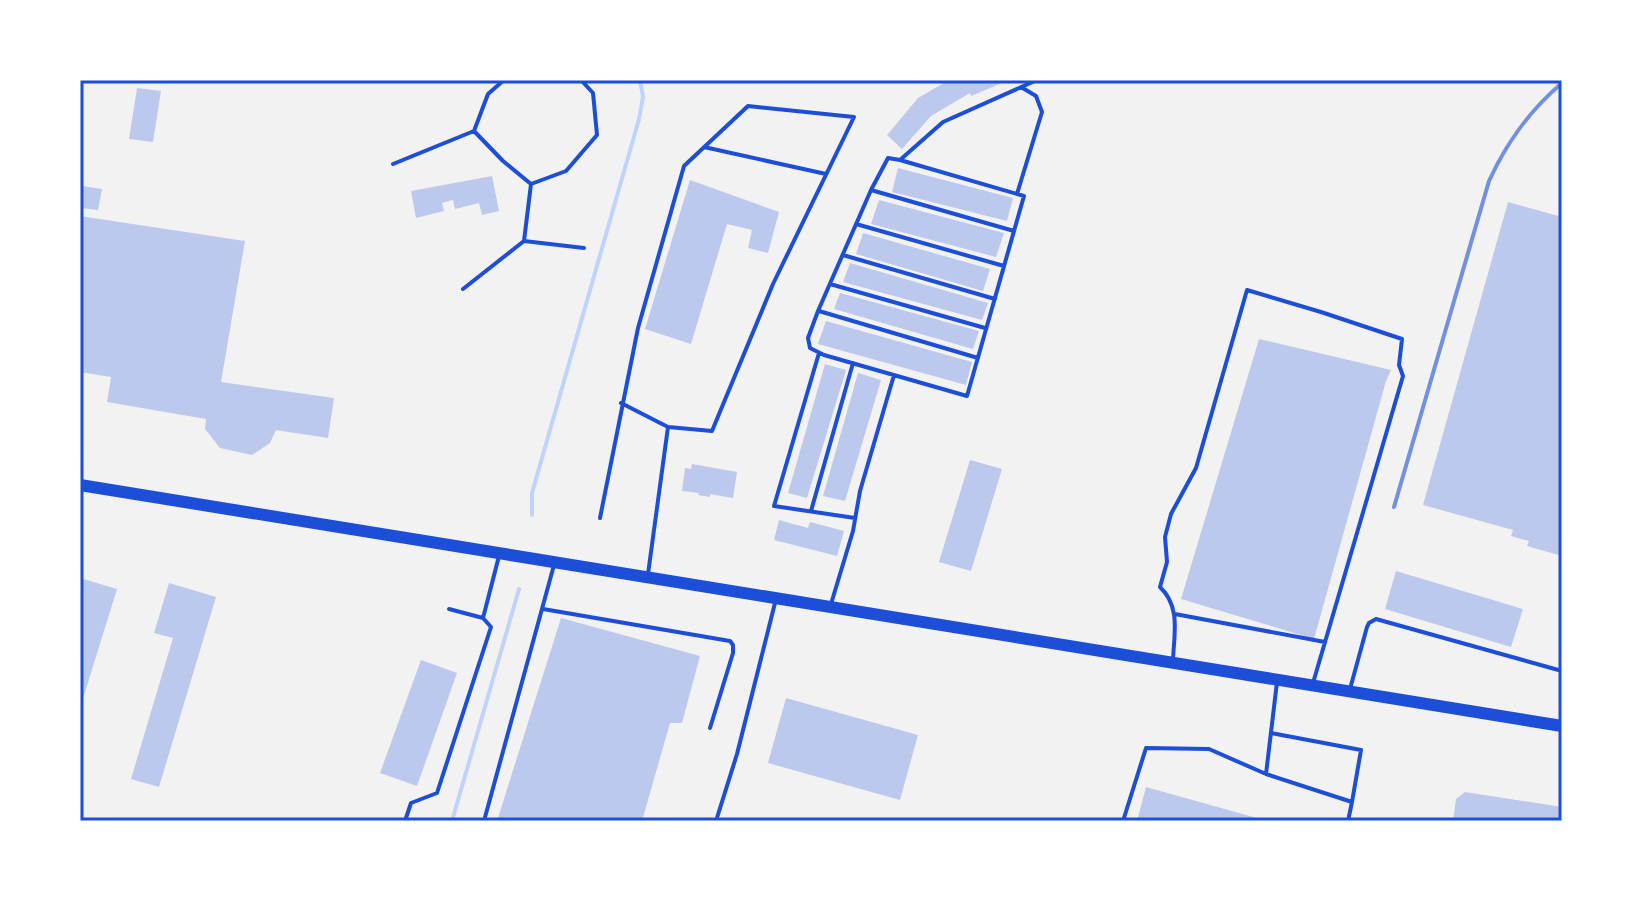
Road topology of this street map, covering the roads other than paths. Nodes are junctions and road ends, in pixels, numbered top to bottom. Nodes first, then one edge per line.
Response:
1 (504, 80) edge
2 (581, 80) edge
3 (1037, 80) edge
4 (1021, 87) junction
5 (474, 131) junction
6 (704, 147) junction
7 (900, 160) junction
8 (393, 164) dead end
9 (826, 174) junction
10 (531, 184) junction
11 (871, 190) junction
12 (1017, 194) junction
13 (856, 224) junction
14 (1014, 231) junction
15 (524, 241) junction
16 (584, 248) dead end
17 (843, 255) junction
18 (1004, 266) junction
19 (830, 284) junction
20 (463, 289) dead end
21 (995, 299) junction
22 (818, 311) junction
23 (986, 328) junction
24 (819, 353) junction
25 (978, 358) junction
26 (853, 363) junction
27 (894, 375) junction
28 (621, 403) junction
29 (668, 427) junction
30 (80, 485) edge
31 (810, 512) junction
32 (600, 518) dead end
33 (855, 518) junction
34 (499, 553) junction
35 (554, 563) junction
36 (648, 578) junction
37 (776, 598) junction
38 (830, 607) junction
39 (449, 609) dead end
40 (543, 609) junction
41 (1175, 614) junction
42 (483, 618) junction
43 (1325, 642) junction
44 (1172, 663) junction
45 (1562, 671) edge
46 (1277, 680) junction
47 (1312, 686) junction
48 (1349, 692) junction
49 (1562, 726) edge
50 (710, 728) dead end
51 (1271, 733) junction
52 (1266, 774) junction
53 (1352, 802) junction
54 (405, 821) edge
55 (484, 821) edge
56 (716, 821) edge
57 (1123, 821) edge
58 (1348, 821) edge

1 - 5 lane
2 - 10 lane
3 - 4 lane
4 - 7 lane
4 - 12 lane
5 - 8 lane
5 - 10 lane
6 - 9 lane
6 - 9 lane
6 - 28 lane
7 - 11 lane
7 - 12 lane
9 - 29 lane
10 - 15 lane
11 - 13 lane
11 - 14 lane
12 - 14 lane
13 - 17 lane
13 - 18 lane
14 - 18 lane
15 - 16 lane
15 - 20 lane
17 - 19 lane
17 - 21 lane
18 - 21 lane
19 - 22 lane
19 - 23 lane
21 - 23 lane
22 - 24 lane
22 - 25 lane
23 - 25 lane
24 - 26 lane
24 - 31 lane
25 - 27 lane
26 - 27 lane
26 - 31 lane
27 - 33 lane
28 - 29 lane
28 - 32 lane
29 - 36 lane
30 - 34 main road
31 - 33 lane
33 - 38 lane
34 - 35 main road
34 - 42 lane
35 - 36 main road
35 - 40 lane
36 - 37 main road
37 - 38 main road
37 - 56 lane
38 - 44 main road
39 - 42 lane
40 - 50 lane
40 - 55 lane
41 - 43 lane
41 - 43 lane
41 - 44 lane
42 - 54 lane
43 - 47 lane
44 - 46 main road
45 - 48 lane
46 - 47 main road
46 - 51 lane
47 - 48 main road
48 - 49 main road
51 - 52 lane
51 - 53 lane
52 - 53 lane
52 - 57 lane
53 - 58 lane

